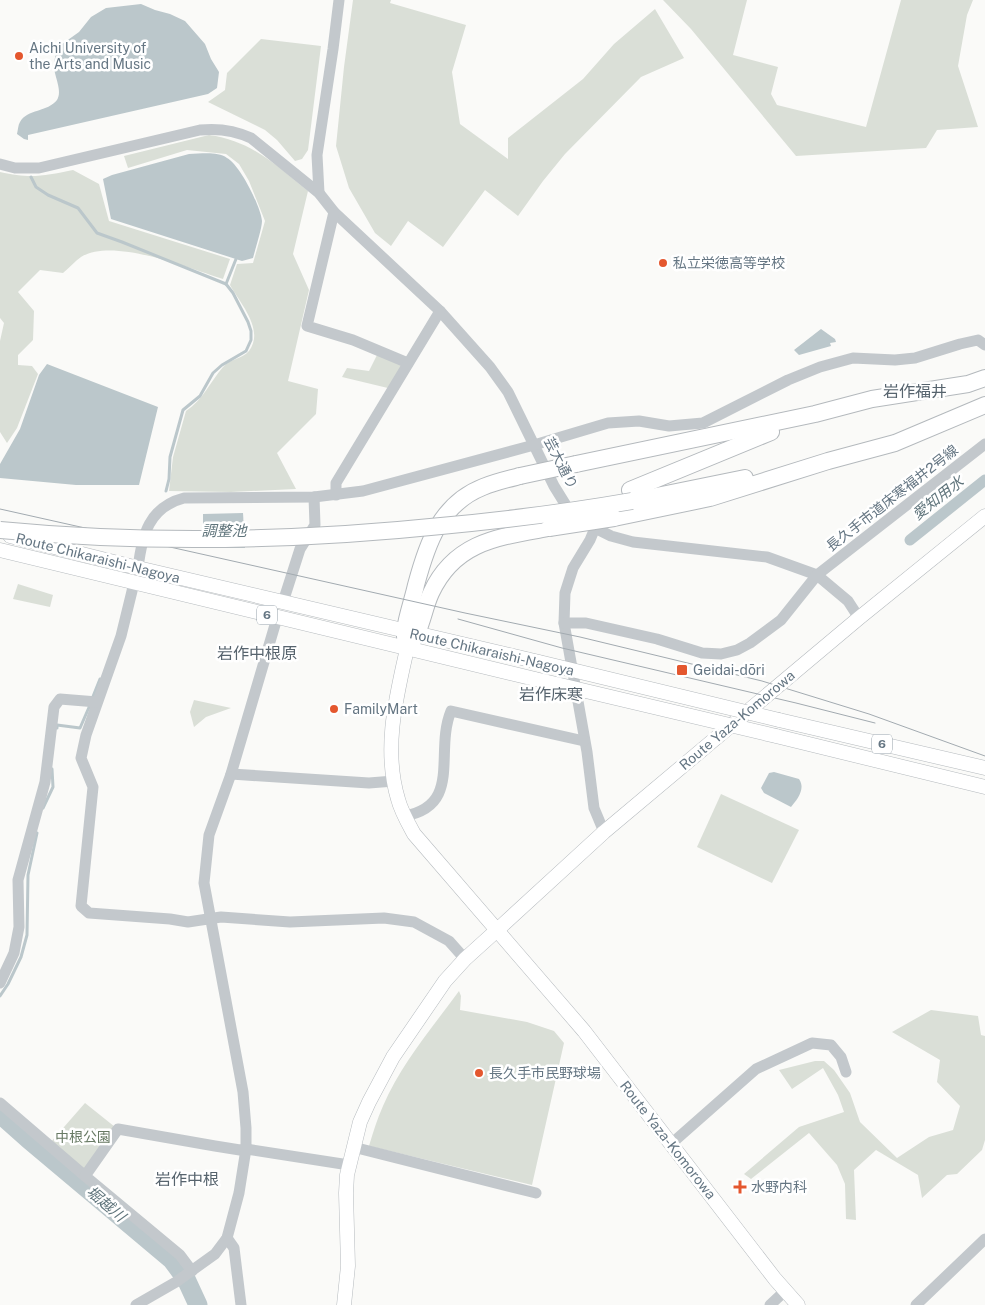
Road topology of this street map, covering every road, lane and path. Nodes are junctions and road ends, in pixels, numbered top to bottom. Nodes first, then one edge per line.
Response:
1 (339, 0) edge
2 (0, 164) edge
3 (319, 193) junction
4 (334, 212) junction
5 (440, 311) junction
6 (985, 345) edge
7 (408, 363) junction
8 (985, 378) edge
9 (980, 406) edge
10 (815, 414) junction
11 (985, 444) edge
12 (534, 445) junction
13 (828, 461) junction
14 (336, 495) junction
15 (631, 495) junction
16 (314, 498) junction
17 (985, 516) edge
18 (0, 520) edge
19 (595, 528) junction
20 (0, 531) edge
21 (0, 550) edge
22 (138, 568) junction
23 (817, 575) junction
24 (134, 583) junction
25 (283, 602) junction
26 (277, 618) junction
27 (860, 618) junction
28 (564, 623) junction
29 (411, 632) junction
30 (407, 649) junction
31 (97, 702) junction
32 (845, 736) junction
33 (584, 741) junction
34 (840, 752) junction
35 (985, 768) edge
36 (231, 774) junction
37 (394, 781) junction
38 (985, 787) edge
39 (404, 816) junction
40 (604, 832) junction
41 (211, 918) junction
42 (496, 931) junction
43 (466, 959) junction
44 (0, 983) edge
45 (846, 1072) dead end
46 (0, 1103) edge
47 (671, 1144) junction
48 (353, 1147) junction
49 (246, 1149) junction
50 (349, 1165) junction
51 (84, 1176) junction
52 (536, 1193) dead end
53 (227, 1238) junction
54 (985, 1239) edge
55 (192, 1271) junction
56 (785, 1291) junction
57 (136, 1305) edge
58 (240, 1305) edge
59 (344, 1305) edge
60 (770, 1305) edge
61 (798, 1305) edge
62 (916, 1305) edge

1 - 3 street
2 - 3 street, 芸大通り
3 - 4 street, 芸大通り
4 - 5 street, 芸大通り
4 - 7 street
5 - 7 street
5 - 12 street, 芸大通り
6 - 12 street
7 - 14 street
8 - 10 highway
9 - 13 highway
10 - 15 highway
10 - 29 highway, bridge
11 - 23 street, 長久手市道床寒福井2号線
12 - 14 street
12 - 19 street, 芸大通り
13 - 15 highway
13 - 29 highway, bridge
14 - 16 street
15 - 18 highway
15 - 20 highway, bridge
16 - 22 street
16 - 25 street
17 - 27 main road, Route Yaza-Komorowa
19 - 23 street, 芸大通り
19 - 28 street
20 - 22 main road, Route Chikaraishi-Nagoya / 6
21 - 24 main road, Route Chikaraishi-Nagoya / 6
22 - 25 main road, Route Chikaraishi-Nagoya / 6
23 - 27 street
23 - 28 street, 長久手市道床寒福井2号線
24 - 26 main road, Route Chikaraishi-Nagoya / 6
24 - 31 street
25 - 29 main road, Route Chikaraishi-Nagoya / 6
26 - 30 main road, Route Chikaraishi-Nagoya / 6
26 - 36 street
27 - 40 main road, Route Yaza-Komorowa
28 - 33 street
29 - 30 highway
29 - 32 main road, Route Chikaraishi-Nagoya / 6, bridge
30 - 34 main road, Route Chikaraishi-Nagoya / 6, bridge
30 - 37 main road, Route Chikaraishi-Nagoya
31 - 41 street
31 - 44 street
32 - 34 street
32 - 35 main road, Route Chikaraishi-Nagoya / 6
33 - 39 street
33 - 40 street
34 - 38 main road, Route Chikaraishi-Nagoya / 6
36 - 37 street
36 - 41 street
37 - 39 main road, Route Chikaraishi-Nagoya
39 - 42 main road, Route Chikaraishi-Nagoya
40 - 42 main road, Route Yaza-Komorowa
41 - 43 street
41 - 49 street
42 - 43 main road, Route Yaza-Komorowa
42 - 47 main road, Route Yaza-Komorowa
43 - 48 main road, Route Yaza-Komorowa
45 - 47 street
46 - 51 street
47 - 56 main road, Route Yaza-Komorowa
48 - 50 main road, Route Yaza-Komorowa
48 - 52 street
49 - 50 street
49 - 51 street
49 - 53 street
50 - 59 main road, Route Yaza-Komorowa
51 - 55 street
53 - 55 street
53 - 58 street
54 - 62 street
55 - 57 street
56 - 60 street
56 - 61 main road, Route Yaza-Komorowa

